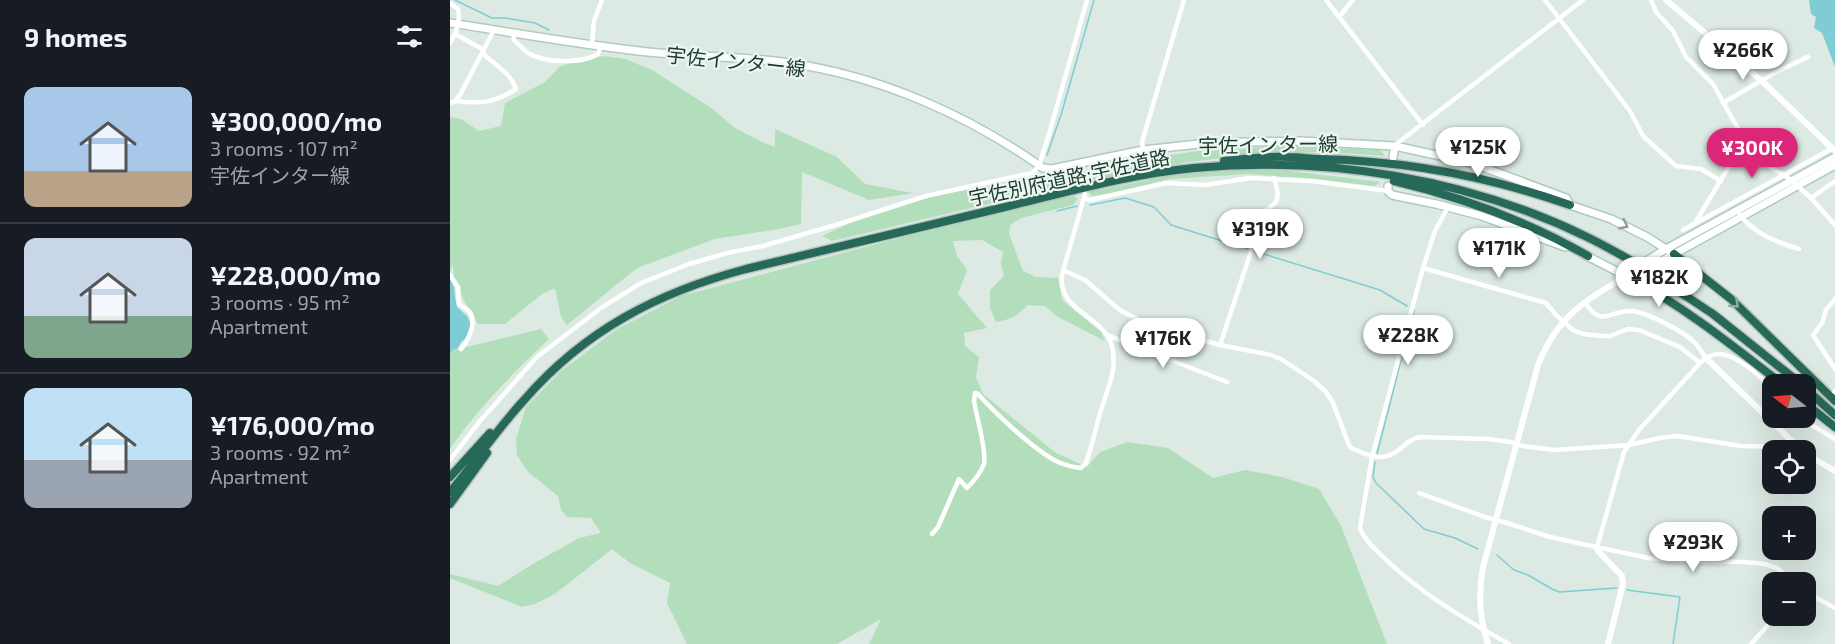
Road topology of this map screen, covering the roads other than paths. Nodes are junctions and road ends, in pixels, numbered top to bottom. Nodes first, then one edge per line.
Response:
1 (602, 0) edge
2 (1087, 0) edge
3 (1184, 0) edge
4 (1326, 0) edge
5 (1353, 0) edge
6 (1545, 0) edge
7 (1583, 0) edge
8 (1651, 0) edge
9 (1666, 0) edge
10 (450, 3) edge
11 (1339, 17) junction
12 (1559, 19) junction
13 (450, 23) edge
14 (458, 24) junction
15 (494, 30) junction
16 (513, 33) junction
17 (455, 34) junction
18 (450, 43) edge
19 (592, 44) junction
20 (601, 46) junction
21 (483, 52) junction
22 (1808, 57) dead end
23 (1762, 81) junction
24 (452, 102) edge
25 (1724, 103) junction
26 (1423, 125) junction
27 (1746, 144) junction
28 (1395, 146) junction
29 (1834, 149) edge
30 (1143, 150) junction
31 (1393, 157) dead end
32 (1835, 157) edge
33 (1078, 163) junction
34 (1039, 165) junction
35 (1835, 165) edge
36 (1080, 172) tunnel mouth
37 (1153, 174) junction
38 (1380, 174) junction
39 (1783, 175) junction
40 (1274, 178) junction
41 (1791, 180) junction
42 (1721, 181) junction
43 (1835, 181) edge
44 (1797, 186) junction
45 (1388, 189) joint
46 (1811, 198) junction
47 (1570, 205) junction
48 (1448, 207) junction
49 (1737, 210) junction
50 (1695, 223) junction
51 (1835, 225) edge
52 (1683, 230) dead end
53 (1799, 249) dead end
54 (1670, 251) junction
55 (1588, 256) junction
56 (1423, 268) junction
57 (1063, 270) junction
58 (450, 275) edge
59 (1626, 276) junction
60 (1835, 299) edge
61 (1584, 302) junction
62 (1107, 335) junction
63 (1220, 345) junction
64 (462, 349) dead end
65 (1706, 358) junction
66 (1700, 363) junction
67 (1835, 369) edge
68 (1769, 374) edge
69 (1788, 374) edge
70 (1762, 379) edge
71 (1227, 382) dead end
72 (1834, 394) edge
73 (1816, 398) edge
74 (525, 399) junction
75 (1816, 412) edge
76 (1835, 415) edge
77 (1816, 427) edge
78 (1835, 427) edge
79 (1835, 439) edge
80 (1791, 440) edge
81 (1516, 444) junction
82 (1629, 445) junction
83 (1762, 447) edge
84 (1372, 457) junction
85 (450, 460) edge
86 (1816, 460) edge
87 (1835, 471) edge
88 (450, 477) edge
89 (450, 492) edge
90 (1419, 493) dead end
91 (450, 504) edge
92 (932, 534) dead end
93 (1598, 547) junction
94 (1782, 572) edge
95 (1816, 598) edge
96 (1835, 608) edge
97 (1768, 626) edge
98 (1482, 628) junction
99 (1488, 644) edge
100 (1509, 644) edge
101 (1608, 644) edge
102 (1751, 644) edge

1 - 19 street
2 - 34 street
3 - 30 street
4 - 11 street
5 - 11 street
6 - 12 street
7 - 12 street
8 - 25 street
9 - 23 street
10 - 14 street
11 - 26 street
12 - 26 street
12 - 42 street
13 - 14 main road, 宇佐インター線
14 - 15 main road, 宇佐インター線
14 - 17 street
15 - 16 main road, 宇佐インター線
15 - 21 street
16 - 19 main road, 宇佐インター線
16 - 20 street
17 - 18 street
17 - 21 street
19 - 20 main road, 宇佐インター線
20 - 34 main road, 宇佐インター線
21 - 24 street
21 - 24 street
22 - 23 street
23 - 25 street
23 - 29 street
25 - 27 street
26 - 28 street
27 - 39 street
27 - 42 street
28 - 30 main road, 宇佐インター線
28 - 31 main road
28 - 47 main road, 宇佐インター線
29 - 39 street
30 - 33 main road, 宇佐インター線
32 - 41 main road
33 - 34 main road, 宇佐インター線
33 - 36 street
34 - 85 street
35 - 44 main road
37 - 38 highway, 宇佐別府道路;宇佐道路
37 - 47 highway
37 - 74 highway, 宇佐別府道路;宇佐道路
38 - 55 highway
38 - 69 highway, 宇佐別府道路;宇佐道路, bridge
39 - 41 street
39 - 49 street
40 - 45 street
40 - 57 street
40 - 63 street
41 - 44 street
41 - 49 main road
42 - 50 street
43 - 46 street
44 - 46 street
44 - 49 main road
45 - 48 main road
46 - 51 street
47 -> 54 main road, 宇佐インター線
48 - 55 main road
48 - 56 street
49 - 50 street
49 - 53 street
49 - 54 main road
50 - 52 street
54 - 59 main road
54 -> 72 highway
55 - 59 main road
56 - 66 street, bridge
56 - 84 street
57 - 62 street
57 - 63 street
58 - 64 street
59 - 61 street
59 - 68 highway
60 - 67 street
61 - 65 street
61 - 81 street
62 - 71 street
62 - 92 street
63 - 84 street
65 - 66 street
65 - 70 street
65 - 80 street
66 - 82 street
73 - 76 highway
74 - 88 highway
74 - 89 highway, 宇佐別府道路;宇佐道路
74 - 91 highway
75 - 78 highway
77 - 79 street
81 - 82 street
81 - 84 street
81 - 98 street
82 - 83 street
82 - 93 street
84 - 98 street
86 - 87 street
90 - 93 street, bridge
93 - 94 street
93 - 101 street
95 - 96 street
97 - 102 street
98 - 99 street
98 - 100 street

